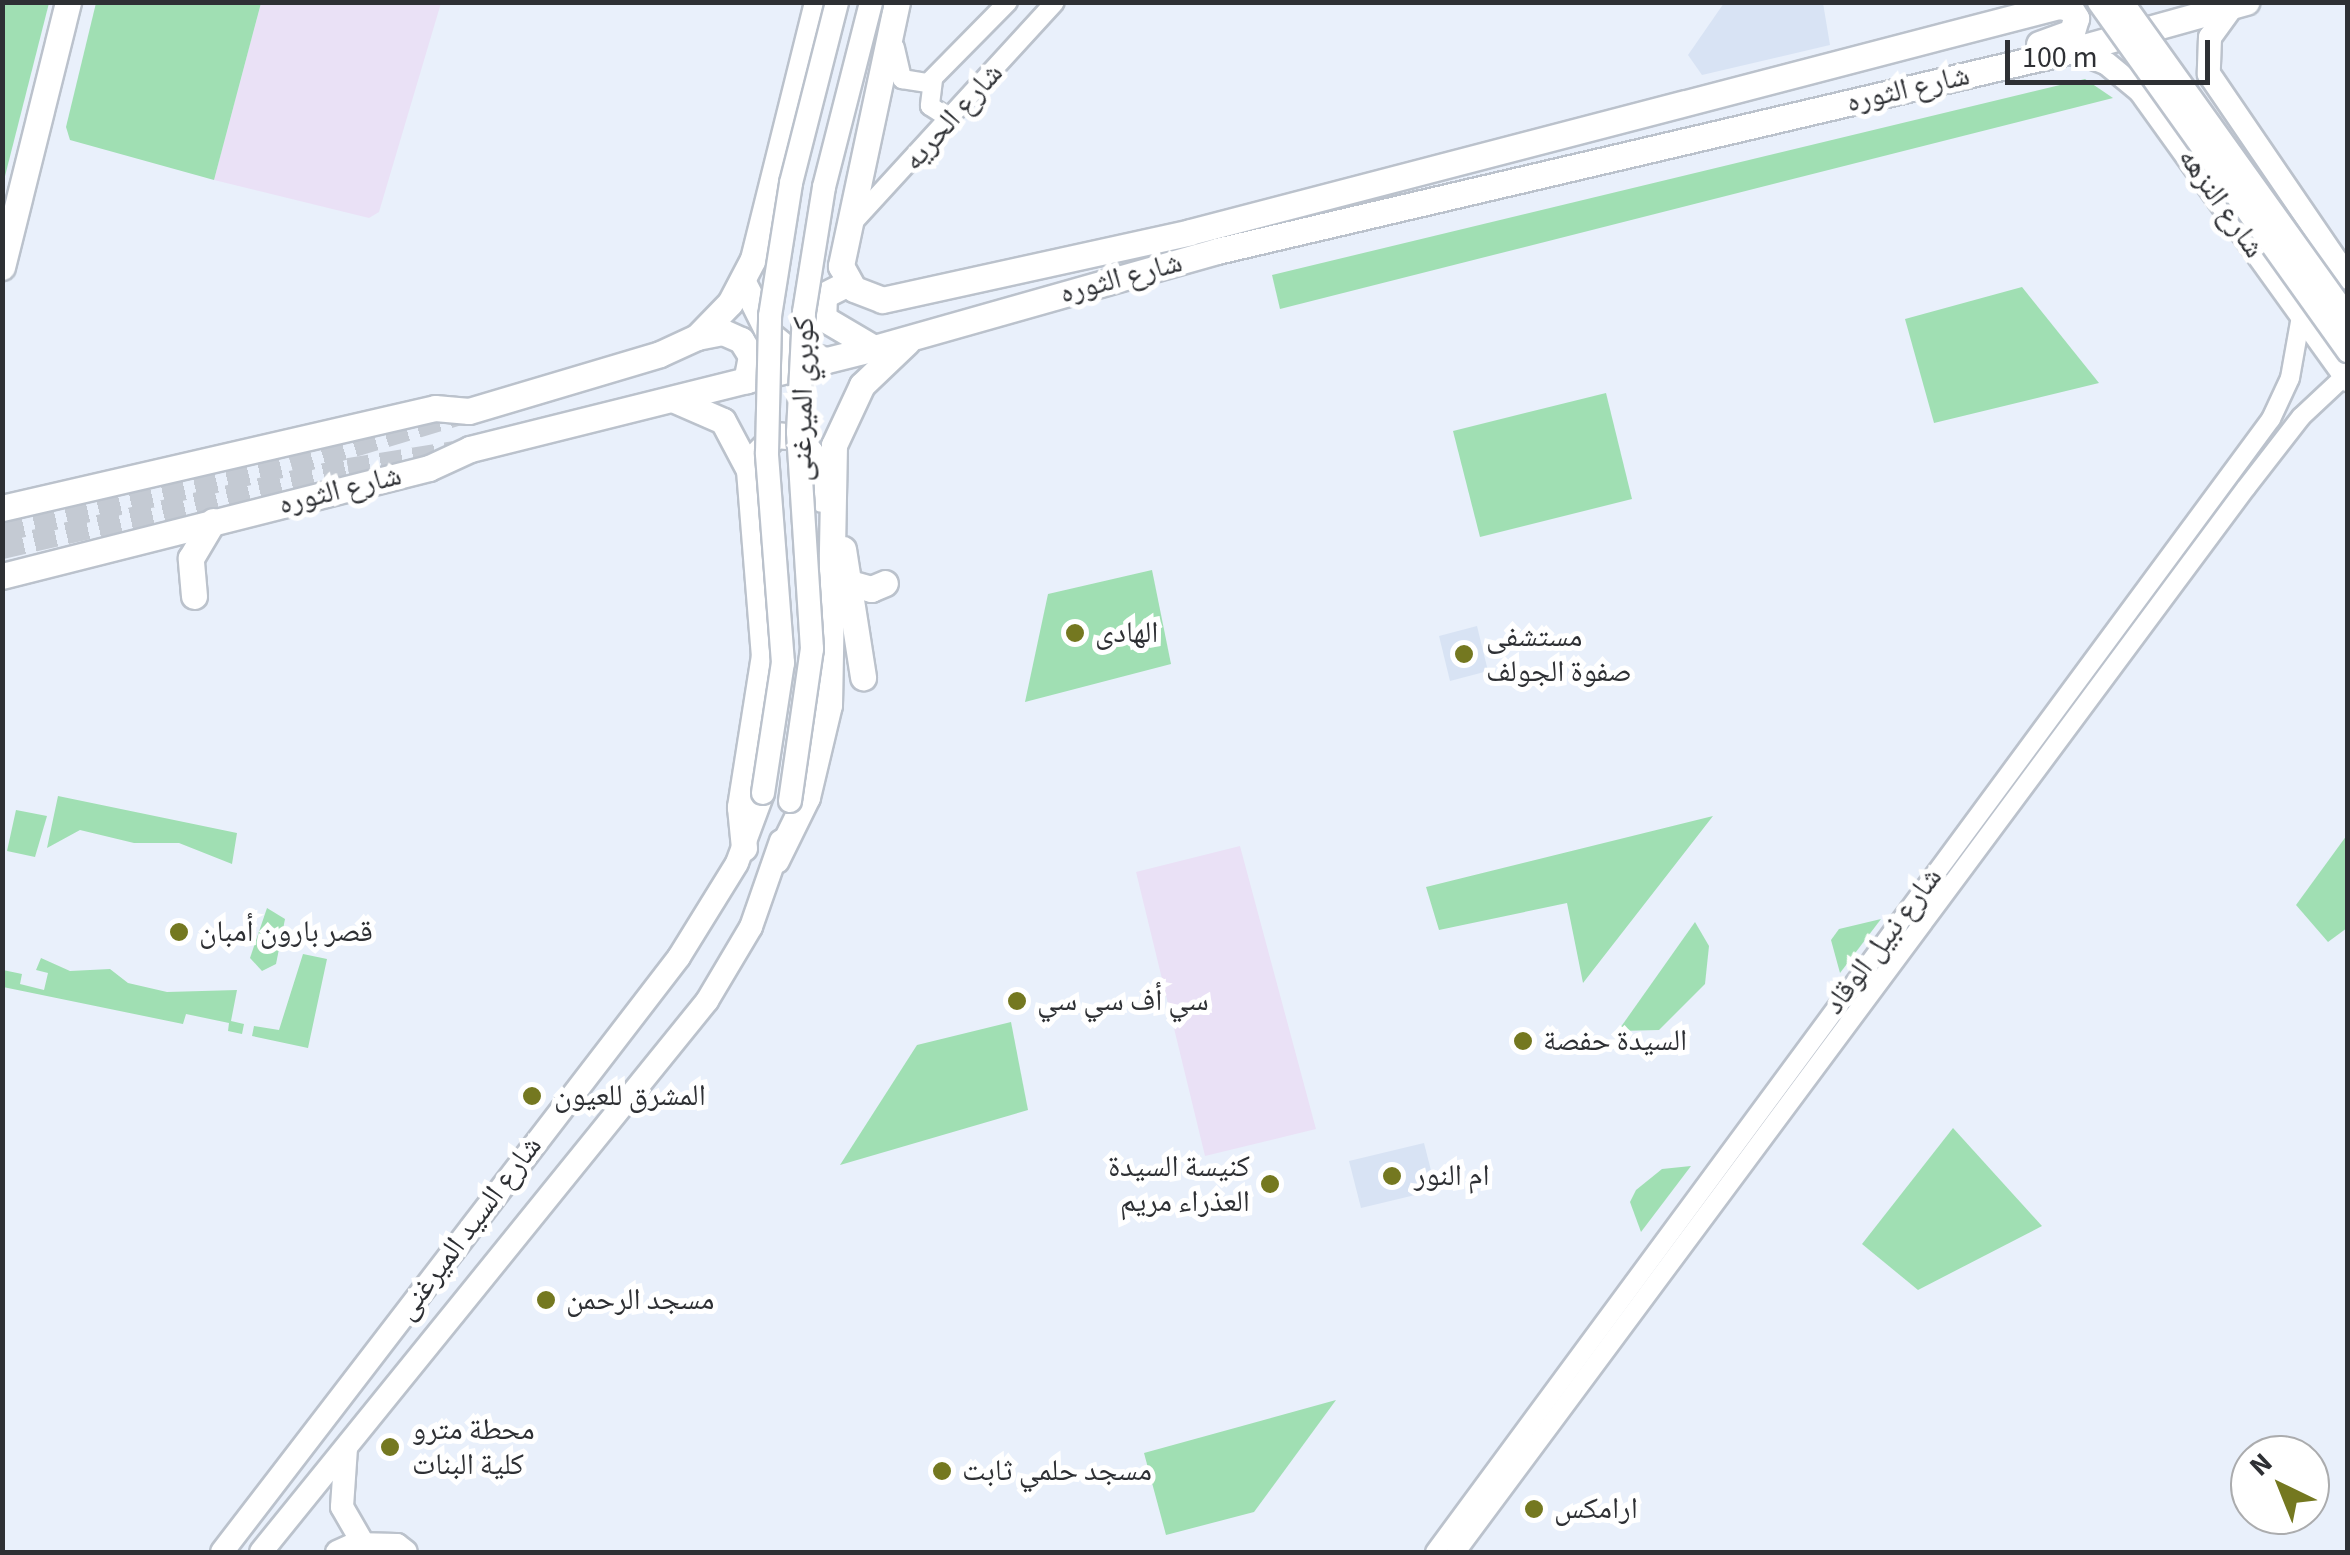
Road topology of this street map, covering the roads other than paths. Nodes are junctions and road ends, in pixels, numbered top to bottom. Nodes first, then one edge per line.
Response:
1 (68, 2) edge
2 (818, 2) edge
3 (838, 2) edge
4 (871, 2) edge
5 (1008, 2) edge
6 (1056, 2) edge
7 (2098, 2) edge
8 (2125, 2) edge
9 (2239, 5) edge
10 (2050, 6) edge
11 (894, 14) edge
12 (2100, 43) junction
13 (2073, 50) junction
14 (1981, 72) junction
15 (933, 80) junction
16 (950, 118) junction
17 (2259, 150) junction
18 (2206, 183) junction
19 (848, 228) junction
20 (2, 267) edge
21 (748, 270) junction
22 (2348, 278) edge
23 (848, 283) junction
24 (2301, 316) junction
25 (2348, 318) edge
26 (916, 334) junction
27 (696, 337) junction
28 (874, 348) junction
29 (2348, 351) edge
30 (826, 360) junction
31 (2346, 376) edge
32 (746, 381) junction
33 (675, 400) junction
34 (2280, 404) junction
35 (2301, 418) junction
36 (750, 470) junction
37 (36, 503) junction
38 (2, 508) edge
39 (828, 512) junction
40 (213, 520) junction
41 (2, 521) edge
42 (9, 571) edge
43 (850, 583) junction
44 (885, 583) dead end
45 (194, 596) dead end
46 (863, 677) dead end
47 (763, 793) joint
48 (790, 800) joint
49 (744, 848) junction
50 (776, 860) junction
51 (1797, 1075) junction
52 (346, 1448) junction
53 (365, 1549) edge
54 (222, 1552) edge
55 (261, 1552) edge
56 (337, 1552) edge
57 (406, 1552) edge
58 (1434, 1552) edge
59 (1456, 1552) edge

1 - 20 highway
2 - 21 highway
3 - 47 main road, كوبري الميرغنى, bridge
4 - 48 main road, كوبري الميرغنى, bridge
5 - 15 street, شارع الحريه
6 - 16 street, شارع الحريه
7 - 29 main road, bridge
8 - 12 main road
8 - 25 main road, bridge
9 - 12 highway, شارع الثوره
9 - 17 main road, شارع النزهه
10 - 14 highway
10 - 23 highway, شارع الثوره
11 - 15 street, شارع الحريه
11 - 19 highway
12 - 13 highway, شارع الثوره
13 - 14 highway, شارع الثوره
13 - 18 main road, شارع النزهه
14 - 26 highway, شارع الثوره
15 - 16 street
16 - 19 street, شارع الحريه
17 - 18 main road
17 - 22 main road, شارع النزهه
18 - 24 main road, شارع النزهه
19 - 23 highway
21 - 27 highway, شارع الثوره
21 - 30 highway
23 - 28 highway
24 - 31 main road, شارع النزهه
24 - 34 street, شارع نبيل الوقاد
26 - 28 highway, شارع الثوره
26 - 39 highway
27 - 32 highway
27 - 37 highway, شارع الثوره
28 - 30 highway, شارع الثوره
30 - 32 highway, شارع الثوره
31 - 35 street, شارع نبيل الوقاد
32 - 33 highway, شارع الثوره
33 - 36 highway
33 - 40 highway, شارع الثوره
34 - 35 street
34 - 51 street, شارع نبيل الوقاد
35 - 51 street, شارع نبيل الوقاد
36 - 39 highway
36 - 49 highway
37 - 38 highway, شارع الثوره
37 - 41 highway
39 - 43 highway
39 - 50 highway
40 - 42 highway, شارع الثوره
40 - 45 highway
43 - 44 highway
43 - 46 highway
47 - 49 main road, شارع السيد الميرغنى
48 - 50 main road, شارع السيد الميرغنى
49 - 54 main road, شارع السيد الميرغنى
50 - 52 main road, شارع السيد الميرغنى
51 - 58 street, شارع نبيل الوقاد
51 - 59 street, شارع نبيل الوقاد
52 - 53 main road
52 - 55 main road, شارع السيد الميرغنى
53 - 56 main road
53 - 57 main road

